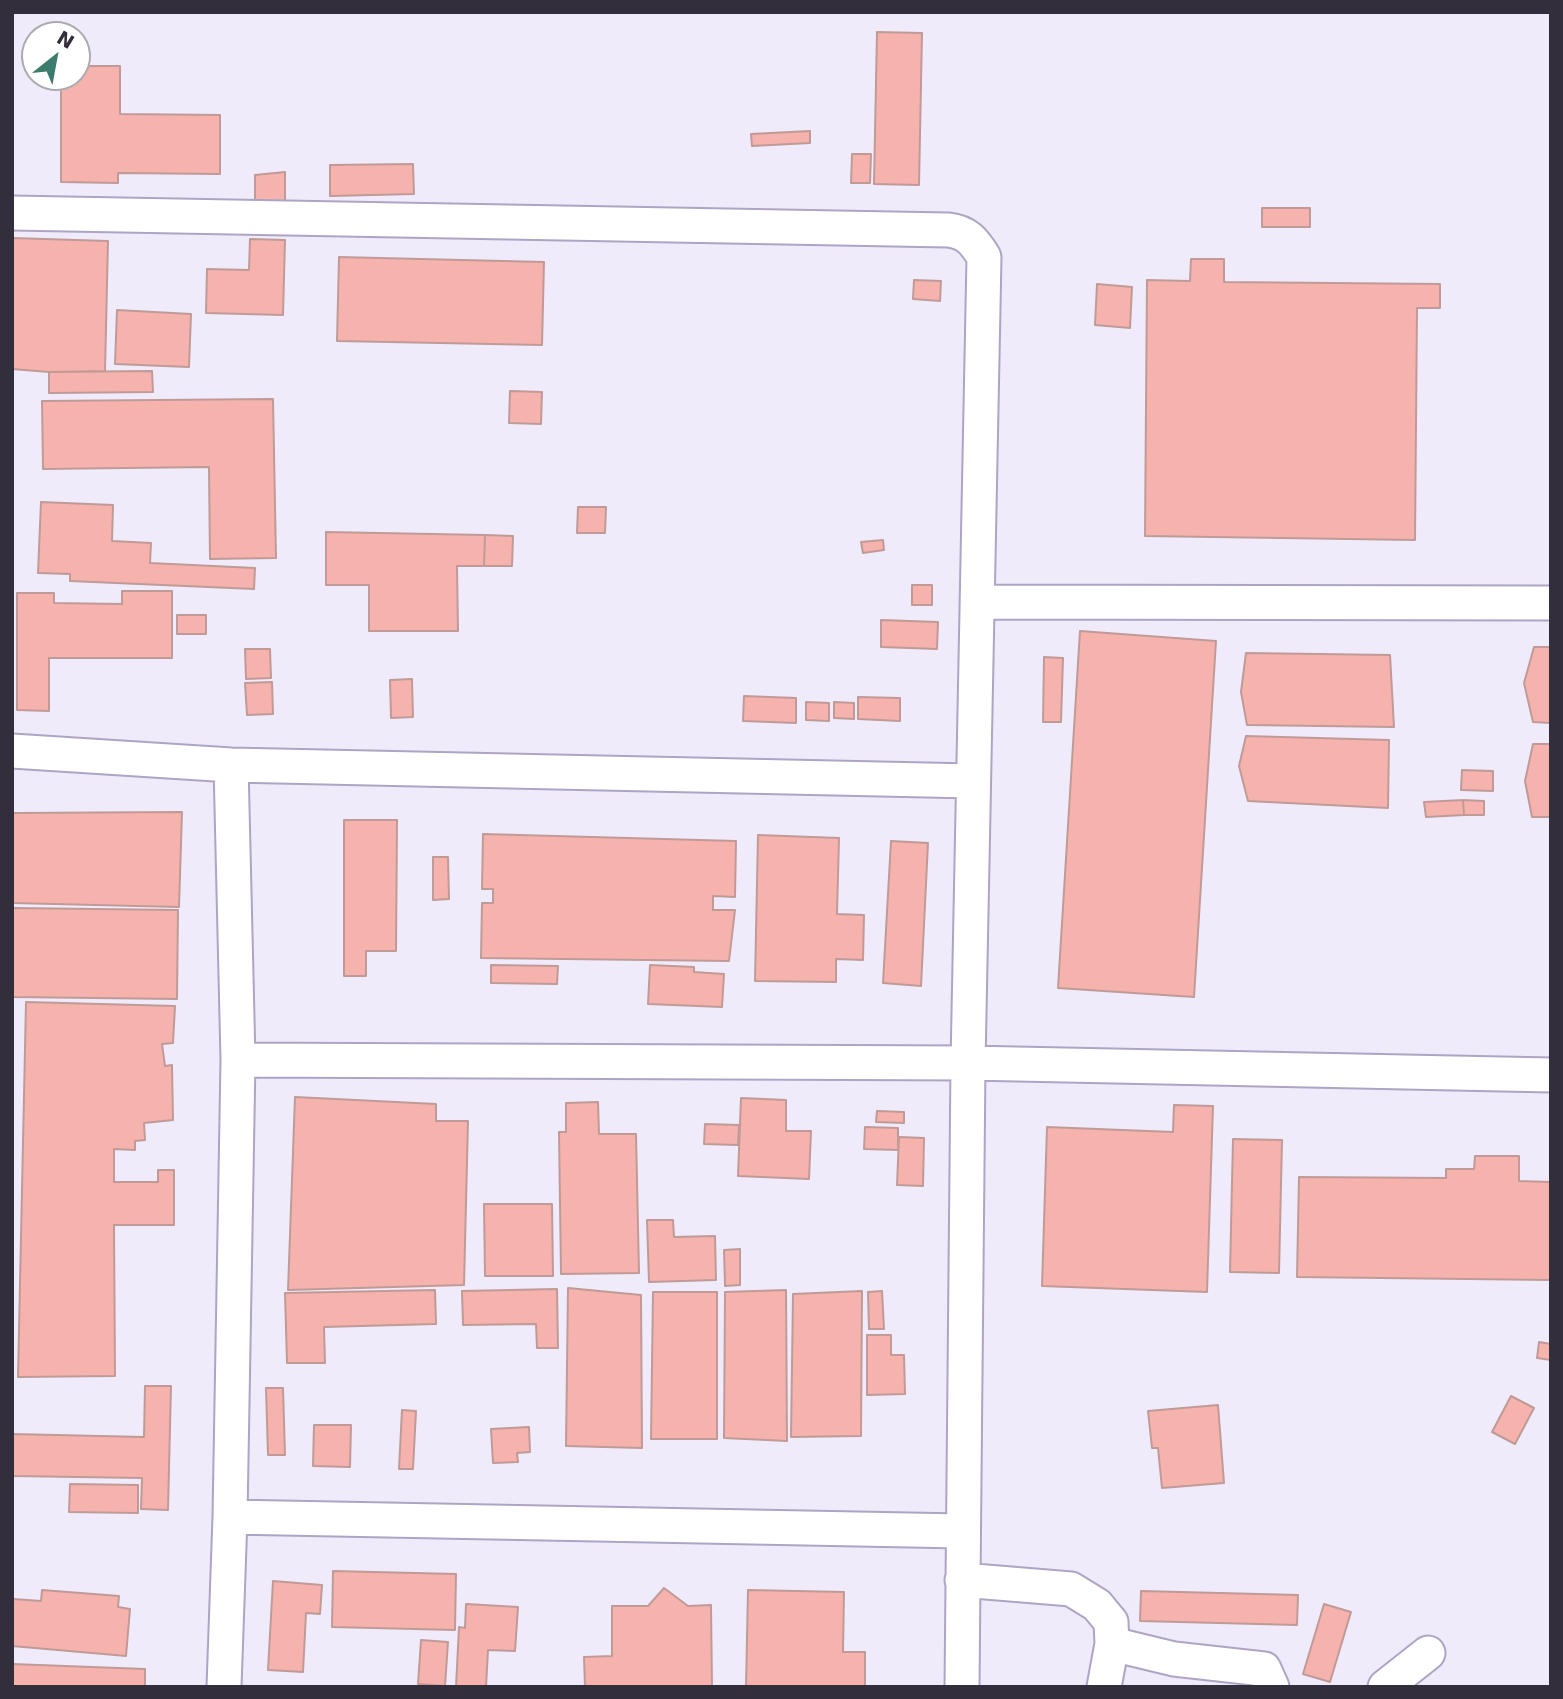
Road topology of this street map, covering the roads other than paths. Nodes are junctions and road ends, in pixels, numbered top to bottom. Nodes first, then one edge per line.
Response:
1 (12, 213) edge
2 (978, 602) junction
3 (1551, 603) edge
4 (12, 751) edge
5 (231, 765) junction
6 (974, 781) junction
7 (238, 1060) junction
8 (968, 1063) junction
9 (1551, 1075) edge
10 (230, 1517) junction
11 (962, 1531) junction
12 (962, 1580) junction
13 (1112, 1644) junction
14 (1428, 1653) dead end
15 (224, 1687) edge
16 (962, 1687) edge
17 (1104, 1687) edge
18 (1272, 1687) edge
19 (1385, 1687) edge

1 - 2 lane
2 - 3 lane
2 - 6 lane
4 - 5 lane
5 - 6 lane
5 - 7 lane
6 - 8 lane
7 - 8 lane
7 - 10 lane
8 - 9 lane
8 - 11 lane
10 - 11 lane
10 - 15 lane
11 - 12 lane
12 - 13 lane
12 - 16 lane
13 - 17 lane
13 - 18 lane
14 - 19 lane

